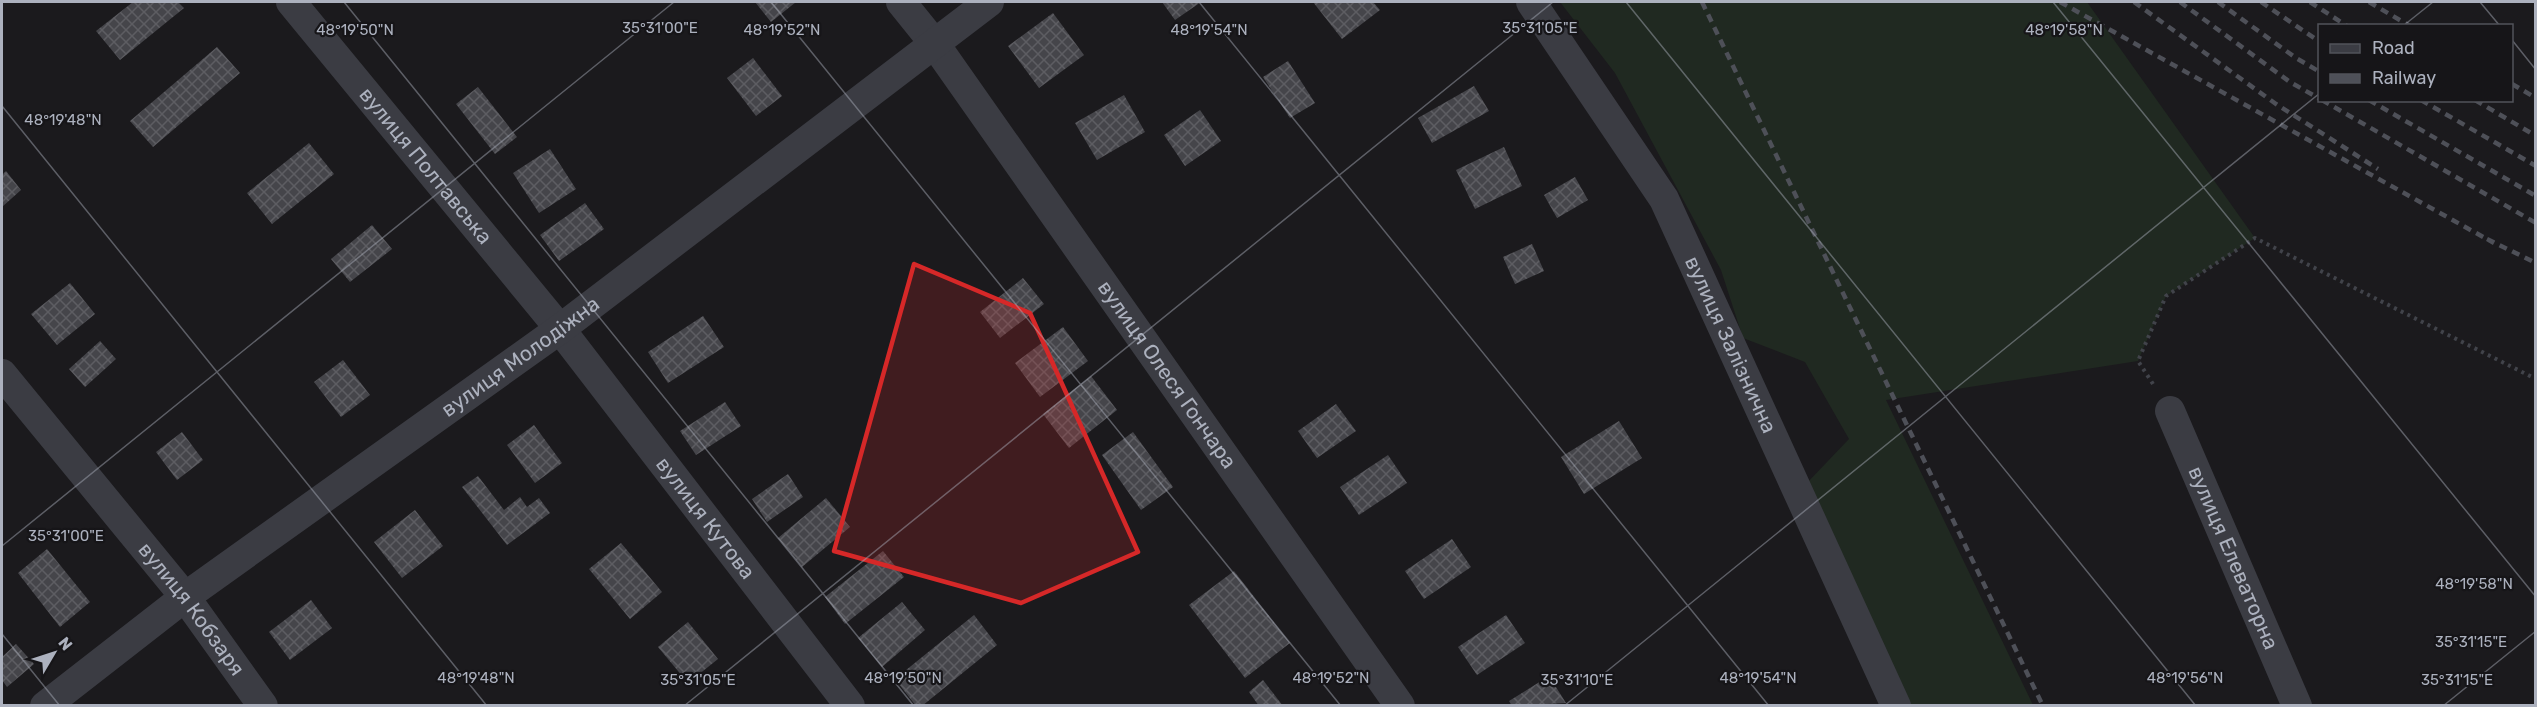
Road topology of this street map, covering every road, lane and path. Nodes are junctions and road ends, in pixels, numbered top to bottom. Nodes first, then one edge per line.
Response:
1 (291, 2) edge
2 (901, 2) edge
3 (989, 2) edge
4 (1531, 2) edge
5 (934, 43) junction
6 (560, 329) junction
7 (2, 374) edge
8 (2535, 379) edge
9 (2170, 411) joint
10 (185, 597) junction
11 (1390, 701) edge
12 (45, 705) edge
13 (263, 705) edge
14 (850, 705) edge
15 (1896, 705) edge
16 (2297, 705) edge

1 - 6 street, вулиця Полтавська
2 - 5 street, вулиця Олеся Гончара
3 - 5 street, вулиця Молодіжна
4 - 15 street, вулиця Залізнична
5 - 6 street, вулиця Молодіжна
5 - 11 street, вулиця Олеся Гончара
6 - 10 street, вулиця Молодіжна
6 - 14 street, вулиця Кутова
7 - 10 street, вулиця Кобзаря
8 - 9 path
9 - 16 street, вулиця Елеваторна
10 - 12 street, вулиця Молодіжна
10 - 13 street, вулиця Кобзаря

